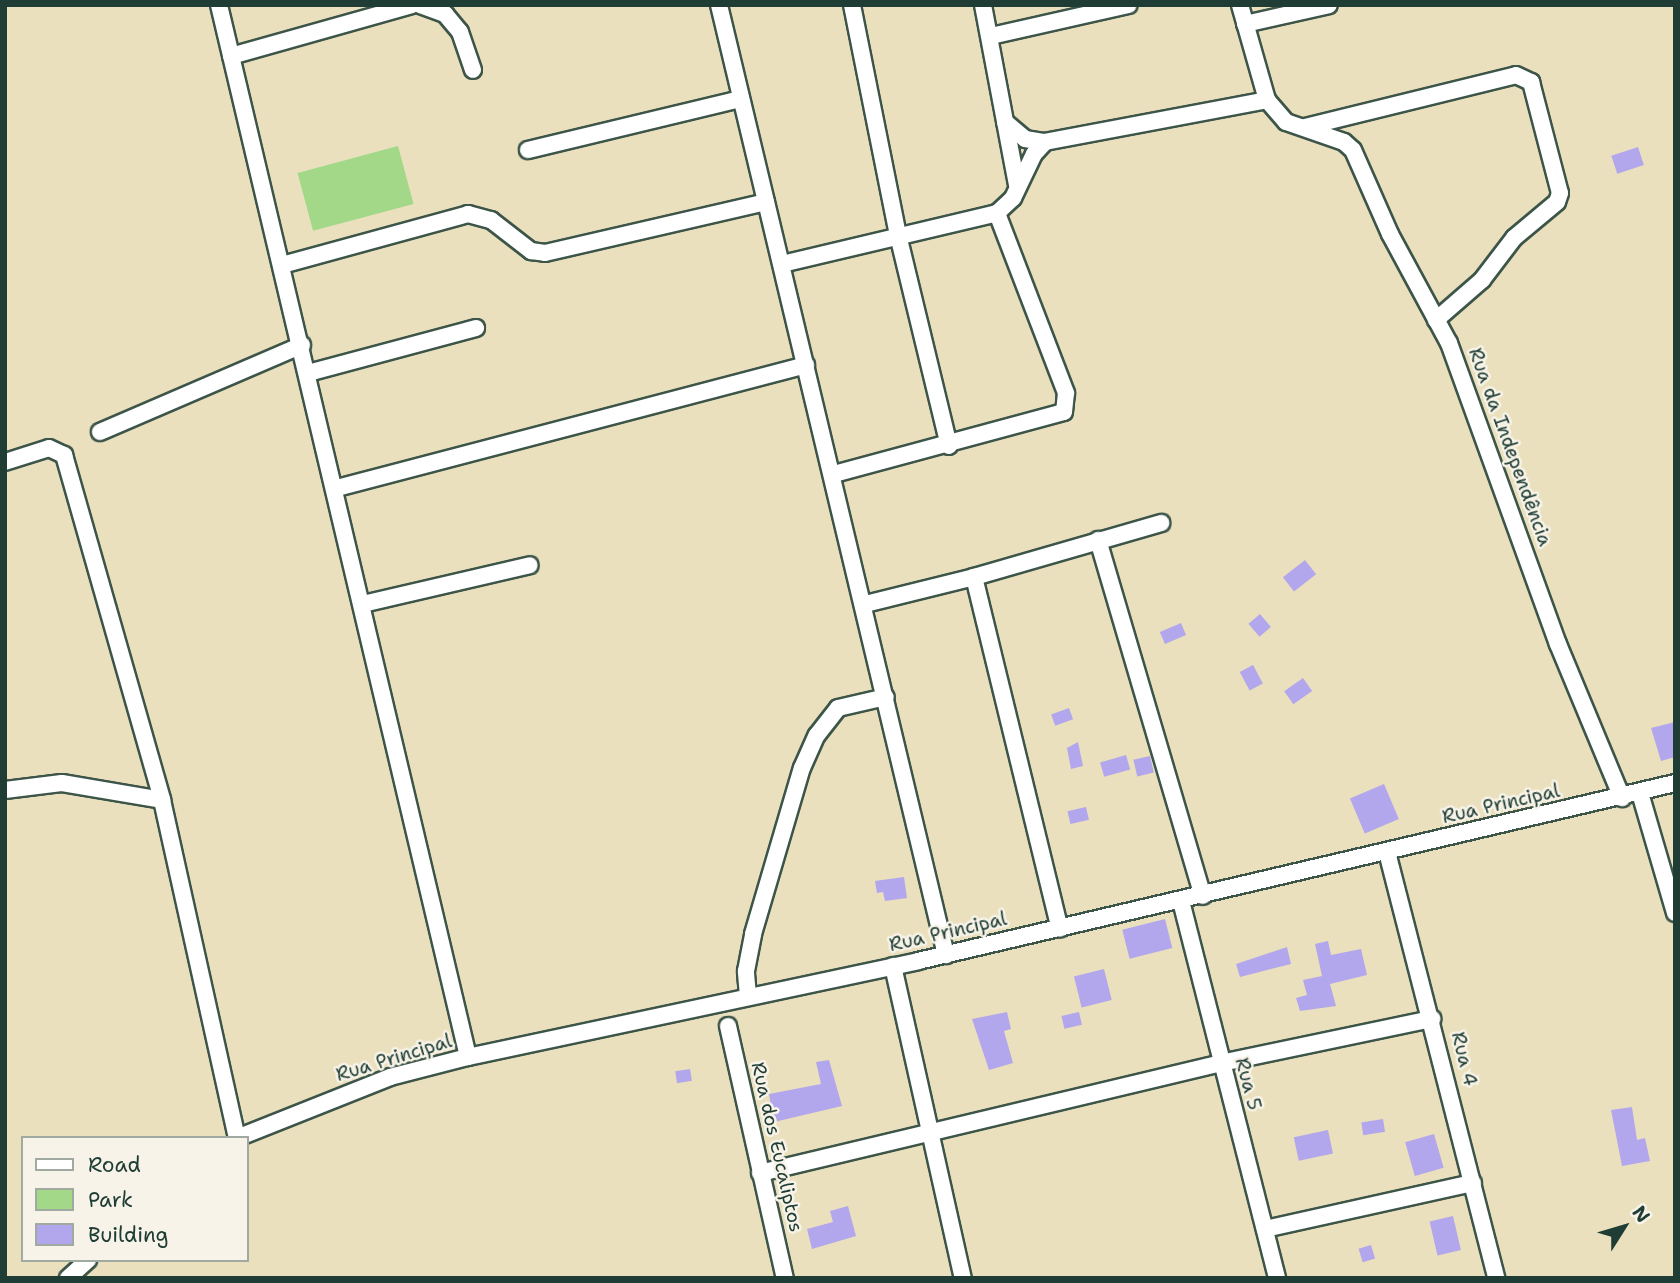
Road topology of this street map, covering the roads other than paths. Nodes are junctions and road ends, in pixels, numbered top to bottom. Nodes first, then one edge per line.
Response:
1 (219, 5) edge
2 (412, 5) edge
3 (420, 5) edge
4 (719, 5) edge
5 (852, 5) edge
6 (983, 5) edge
7 (1129, 5) edge
8 (1240, 5) edge
9 (1329, 5) edge
10 (1245, 24) junction
11 (991, 36) junction
12 (231, 56) junction
13 (473, 69) dead end
14 (741, 99) junction
15 (1267, 100) junction
16 (1004, 122) junction
17 (1305, 127) junction
18 (1045, 142) junction
19 (528, 150) dead end
20 (1017, 185) junction
21 (766, 202) junction
22 (997, 213) junction
23 (898, 235) junction
24 (782, 264) junction
25 (282, 265) junction
26 (1436, 320) junction
27 (476, 328) dead end
28 (302, 345) junction
29 (806, 365) junction
30 (308, 373) junction
31 (100, 432) dead end
32 (949, 446) junction
33 (5, 461) edge
34 (834, 474) junction
35 (337, 488) junction
36 (1161, 523) dead end
37 (1098, 540) junction
38 (530, 565) dead end
39 (974, 577) junction
40 (363, 604) junction
41 (865, 604) junction
42 (886, 697) junction
43 (1675, 783) edge
44 (5, 790) edge
45 (1640, 793) junction
46 (1622, 798) junction
47 (162, 800) junction
48 (1387, 852) junction
49 (1203, 896) junction
50 (1181, 901) junction
51 (1675, 913) edge
52 (1060, 929) junction
53 (946, 955) junction
54 (893, 966) junction
55 (743, 997) junction
56 (702, 1004) junction
57 (1432, 1019) junction
58 (728, 1026) junction
59 (468, 1057) junction
60 (1221, 1063) junction
61 (930, 1132) junction
62 (237, 1136) edge
63 (242, 1136) edge
64 (760, 1173) junction
65 (1473, 1183) junction
66 (1265, 1229) junction
67 (86, 1262) edge
68 (68, 1278) edge
69 (785, 1278) edge
70 (963, 1278) edge
71 (1277, 1278) edge
72 (1496, 1278) edge

1 - 12 street
2 - 12 street
3 - 13 street
4 - 14 street
5 - 23 street
6 - 11 street
7 - 11 street
8 - 10 street
9 - 10 street
10 - 15 street
11 - 16 street
12 - 25 street
14 - 19 street
14 - 21 street
15 - 17 street, Rua da Independência
15 - 18 street
16 - 18 street
16 - 20 street
17 - 26 street, Rua da Independência
17 - 26 street
18 - 20 street
20 - 22 street
21 - 24 street
21 - 25 street
22 - 23 street
22 - 32 street
23 - 24 street
23 - 32 street
24 - 29 street
25 - 28 street
26 - 46 street, Rua da Independência
27 - 30 street
28 - 30 street
28 - 31 street
29 - 34 street
29 - 35 street
30 - 35 street
32 - 34 street
33 - 47 street
34 - 41 street
35 - 40 street
36 - 37 street
37 - 39 street
37 - 49 street
38 - 40 street
39 - 41 street
39 - 52 street
40 - 59 street
41 - 42 street
42 - 53 street
42 - 55 street
43 - 45 street, Rua Principal
44 - 47 street
45 - 46 street, Rua Principal
45 - 51 street
46 - 48 street, Rua Principal
47 - 62 street
48 - 49 street, Rua Principal
48 - 57 street, Rua 4
49 - 50 street, Rua Principal
50 - 52 street, Rua Principal
50 - 60 street, Rua 5
52 - 53 street, Rua Principal
53 - 54 street, Rua Principal
54 - 55 street, Rua Principal
54 - 61 street
55 - 56 street, Rua Principal
55 - 58 street
56 - 58 street
56 - 59 street, Rua Principal
57 - 60 street
57 - 65 street, Rua 4
58 - 64 street, Rua dos Eucaliptos
59 - 63 street, Rua Principal
60 - 61 street
60 - 66 street, Rua 5
61 - 64 street
61 - 70 street
64 - 69 street, Rua dos Eucaliptos
65 - 66 street
65 - 72 street, Rua 4
66 - 71 street, Rua 5
67 - 68 street

